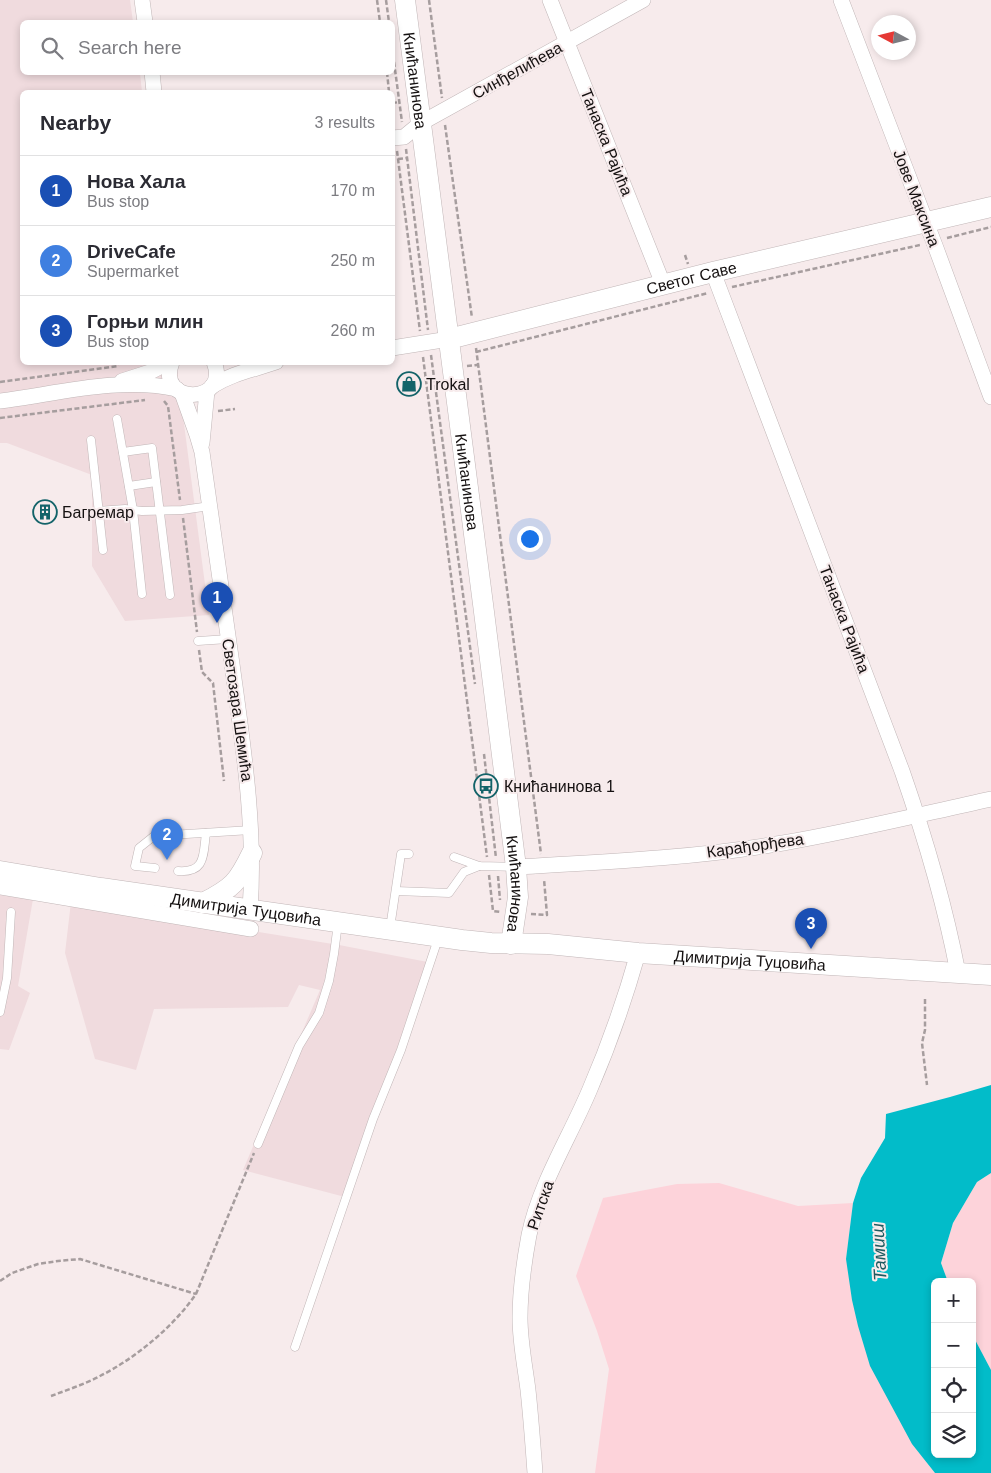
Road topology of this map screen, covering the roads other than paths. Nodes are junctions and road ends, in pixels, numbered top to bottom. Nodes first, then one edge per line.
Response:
1 (142, 0) edge
2 (405, 0) edge
3 (550, 0) edge
4 (643, 0) edge
5 (841, 0) edge
6 (145, 20) edge
7 (567, 42) junction
8 (152, 75) edge
9 (154, 90) edge
10 (421, 124) junction
11 (397, 138) edge
12 (991, 207) edge
13 (926, 222) junction
14 (713, 272) junction
15 (663, 284) junction
16 (449, 339) junction
17 (395, 348) edge
18 (164, 365) edge
19 (170, 365) edge
20 (214, 365) edge
21 (265, 365) edge
22 (113, 384) junction
23 (210, 388) junction
24 (180, 391) junction
25 (991, 397) edge
26 (0, 401) edge
27 (117, 419) dead end
28 (91, 440) dead end
29 (123, 452) junction
30 (202, 452) junction
31 (156, 482) junction
32 (129, 486) junction
33 (210, 506) junction
34 (133, 510) junction
35 (160, 510) junction
36 (98, 511) junction
37 (103, 550) dead end
38 (142, 594) dead end
39 (170, 594) dead end
40 (228, 638) junction
41 (198, 641) road end
42 (991, 799) edge
43 (917, 816) junction
44 (251, 830) junction
45 (206, 833) junction
46 (252, 853) junction
47 (409, 854) dead end
48 (454, 857) dead end
49 (479, 866) junction
50 (503, 867) junction
51 (155, 868) dead end
52 (178, 870) dead end
53 (0, 871) edge
54 (0, 887) edge
55 (396, 891) junction
56 (203, 903) junction
57 (11, 912) dead end
58 (250, 919) junction
59 (338, 923) junction
60 (390, 931) junction
61 (438, 938) junction
62 (491, 943) joint
63 (511, 944) junction
64 (638, 953) junction
65 (958, 973) junction
66 (991, 975) edge
67 (0, 1012) edge
68 (258, 1144) road end
69 (295, 1347) dead end
70 (535, 1473) edge

1 - 6 street
2 - 10 main road, Книћанинова
3 - 7 street, Танаска Рајића
4 - 7 street, Синђелићева
5 - 13 street, Јове Максина
7 - 10 street, Синђелићева
7 - 15 street, Танаска Рајића
8 - 9 street
10 - 11 street, Синђелићева
10 - 16 main road, Книћанинова
12 - 13 main road, Светог Саве
13 - 14 main road, Светог Саве
13 - 25 street, Јове Максина
14 - 15 main road, Светог Саве
14 - 43 street, Танаска Рајића
15 - 16 main road, Светог Саве
16 - 17 street, Светог Саве
16 - 50 main road, Книћанинова
18 - 22 street
19 - 24 street, Светозара Шемића
20 - 23 street, Светозара Шемића
21 - 23 street
22 - 24 street
22 - 26 street
23 - 24 street
23 - 30 street, Светозара Шемића
24 - 30 street, Светозара Шемића
27 - 29 lane
28 - 36 lane
29 - 31 lane
29 - 32 lane
30 - 33 street, Светозара Шемића
31 - 32 lane
31 - 35 lane
32 - 34 lane
33 - 35 lane
33 - 40 street, Светозара Шемића
34 - 35 lane
34 - 36 lane
34 - 38 lane
35 - 39 lane
36 - 37 lane
40 - 41 lane
40 - 44 street, Светозара Шемића
42 - 43 street, Карађорђева
43 - 50 street, Карађорђева
43 - 65 street, Танаска Рајића
44 - 45 lane
44 - 46 street, Светозара Шемића
45 - 51 lane
45 - 52 lane
46 - 56 main road
46 - 58 street, Светозара Шемића
47 - 55 lane
48 - 49 lane
49 - 50 lane
49 - 55 lane
50 - 63 main road, Книћанинова
53 - 56 main road, Димитрија Туцовића
54 - 58 street
55 - 60 lane
56 - 58 main road, Димитрија Туцовића
57 - 67 lane
58 - 59 main road, Димитрија Туцовића
59 - 60 main road, Димитрија Туцовића
59 - 68 lane
60 - 61 main road, Димитрија Туцовића
61 - 62 main road, Димитрија Туцовића
61 - 69 lane
62 - 63 main road, Книћанинова
63 - 64 main road, Димитрија Туцовића
64 - 65 main road, Димитрија Туцовића
64 - 70 street, Ритска
65 - 66 main road, Димитрија Туцовића

